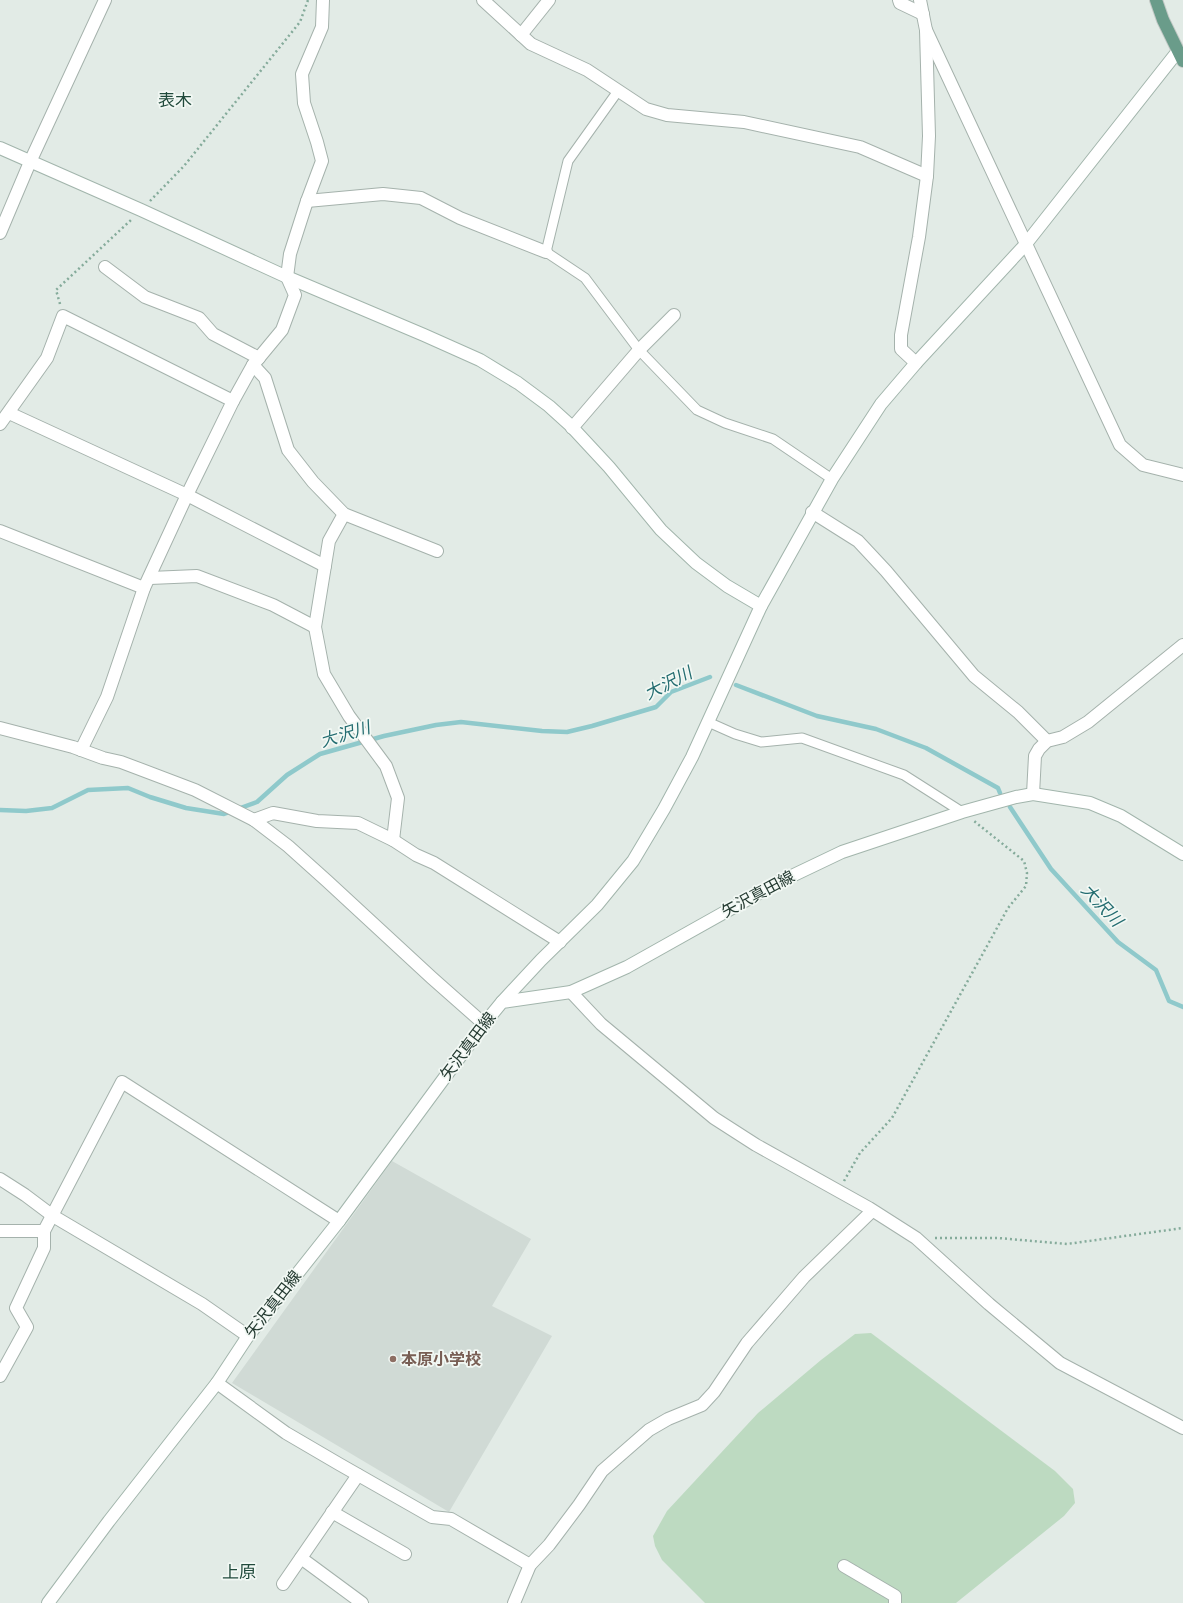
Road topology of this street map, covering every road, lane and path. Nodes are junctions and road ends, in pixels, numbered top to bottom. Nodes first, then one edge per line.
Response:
1 (105, 0) edge
2 (308, 0) edge
3 (322, 0) edge
4 (483, 0) edge
5 (549, 0) edge
6 (899, 0) edge
7 (920, 0) edge
8 (1156, 0) edge
9 (923, 14) junction
10 (926, 30) junction
11 (521, 35) junction
12 (1180, 56) edge
13 (618, 91) junction
14 (0, 148) edge
15 (30, 162) junction
16 (927, 176) junction
17 (306, 201) junction
18 (141, 210) junction
19 (0, 233) edge
20 (1025, 245) junction
21 (546, 252) junction
22 (105, 267) dead end
23 (287, 277) junction
24 (674, 315) dead end
25 (63, 316) junction
26 (639, 350) junction
27 (256, 362) junction
28 (916, 363) junction
29 (233, 401) junction
30 (9, 413) junction
31 (0, 424) edge
32 (572, 428) junction
33 (1183, 475) edge
34 (832, 479) junction
35 (187, 496) junction
36 (812, 512) junction
37 (344, 514) junction
38 (0, 531) edge
39 (437, 551) dead end
40 (325, 566) junction
41 (147, 583) junction
42 (761, 606) junction
43 (315, 628) junction
44 (1183, 646) edge
45 (708, 722) junction
46 (0, 728) edge
47 (1047, 741) junction
48 (81, 750) junction
49 (1033, 794) junction
50 (962, 812) junction
51 (254, 820) junction
52 (393, 840) junction
53 (1183, 854) edge
54 (560, 942) junction
55 (571, 992) junction
56 (502, 1002) junction
57 (484, 1024) junction
58 (0, 1179) edge
59 (837, 1192) junction
60 (872, 1211) junction
61 (53, 1216) junction
62 (339, 1221) junction
63 (1183, 1228) edge
64 (0, 1231) edge
65 (44, 1231) junction
66 (916, 1238) junction
67 (248, 1336) junction
68 (0, 1376) edge
69 (217, 1383) junction
70 (1183, 1428) edge
71 (358, 1475) junction
72 (332, 1512) junction
73 (405, 1554) dead end
74 (301, 1558) junction
75 (530, 1565) junction
76 (844, 1566) dead end
77 (283, 1584) dead end
78 (48, 1603) edge
79 (362, 1603) edge
80 (514, 1603) edge
81 (895, 1603) edge

1 - 15 street
2 - 18 path
3 - 17 street
4 - 11 street
5 - 11 street
6 - 9 street
7 - 9 street
8 - 12 main road
9 - 10 street
10 - 16 street
10 - 20 street
11 - 13 street
12 - 20 street
13 - 16 street
13 - 21 lane
14 - 15 street
15 - 18 street
15 - 19 street
16 - 28 street
17 - 21 street
17 - 23 street
18 - 23 street
18 - 25 path
20 - 28 street
20 - 33 street
21 - 26 lane
22 - 27 street
23 - 27 street
23 - 32 street
24 - 26 street
25 - 29 street
25 - 30 street
26 - 32 street
26 - 34 lane
27 - 29 street
27 - 37 street
28 - 34 street
29 - 35 street
30 - 31 street
30 - 35 street
32 - 42 street
34 - 36 street
35 - 40 street
35 - 41 street
36 - 42 street
36 - 47 street
37 - 39 street
37 - 40 street
38 - 41 street
40 - 43 street
41 - 43 street
41 - 48 street
42 - 45 street
43 - 52 street
44 - 47 street
45 - 50 lane
45 - 54 street
46 - 48 street
47 - 49 street
48 - 51 street
49 - 50 street, 矢沢真田線
49 - 53 street, 矢沢真田線
50 - 55 street, 矢沢真田線
50 - 59 path
51 - 52 street
51 - 57 street
52 - 54 street
54 - 56 street
55 - 56 street, 矢沢真田線
55 - 59 street
56 - 57 street, 矢沢真田線
57 - 62 street, 矢沢真田線
58 - 61 street
59 - 60 street
60 - 66 street
60 - 75 street
61 - 62 street
61 - 65 street
61 - 67 street
62 - 67 street, 矢沢真田線
63 - 66 path
64 - 65 street
65 - 68 street
66 - 70 street
67 - 69 street, 矢沢真田線
69 - 71 street
69 - 78 street, 矢沢真田線
71 - 72 street
71 - 75 street
72 - 73 street
72 - 74 street
74 - 77 street
74 - 79 street
75 - 80 street
76 - 81 street

